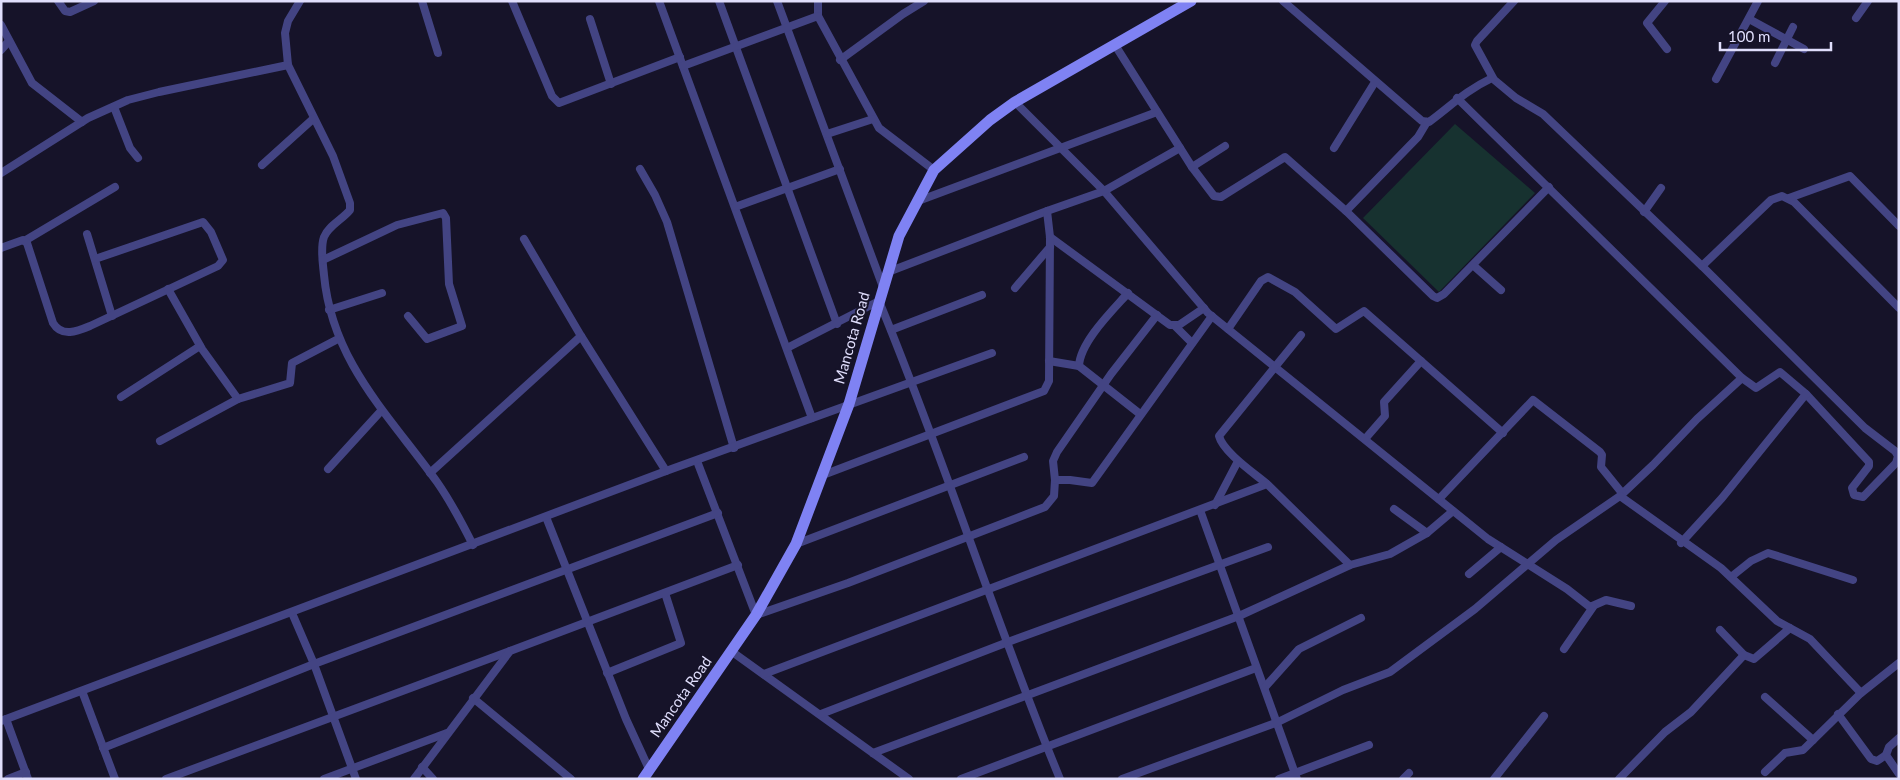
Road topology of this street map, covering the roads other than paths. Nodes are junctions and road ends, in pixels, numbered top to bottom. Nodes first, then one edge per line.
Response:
1 (58, 1) edge
2 (94, 1) edge
3 (309, 1) edge
4 (422, 1) edge
5 (512, 1) edge
6 (660, 1) edge
7 (719, 1) edge
8 (777, 1) edge
9 (818, 1) edge
10 (924, 1) edge
11 (1191, 1) edge
12 (1284, 1) edge
13 (1514, 1) edge
14 (1665, 1) edge
15 (1758, 1) edge
16 (1868, 1) edge
17 (300, 2) edge
18 (818, 16) junction
19 (1856, 18) dead end
20 (590, 19) dead end
21 (1748, 19) junction
22 (1, 25) edge
23 (1793, 26) dead end
24 (787, 28) junction
25 (1787, 39) junction
26 (9, 41) junction
27 (1115, 45) junction
28 (736, 46) junction
29 (1667, 49) dead end
30 (1804, 49) dead end
31 (1, 50) edge
32 (438, 53) dead end
33 (680, 57) junction
34 (840, 60) junction
35 (1775, 63) dead end
36 (288, 65) junction
37 (683, 66) junction
38 (1493, 78) junction
39 (1716, 79) dead end
40 (1375, 82) junction
41 (612, 84) junction
42 (1457, 98) junction
43 (1015, 102) junction
44 (114, 107) junction
45 (1157, 112) junction
46 (313, 119) junction
47 (873, 119) junction
48 (82, 122) junction
49 (1427, 122) junction
50 (827, 134) junction
51 (1225, 146) dead end
52 (1062, 148) junction
53 (1180, 148) junction
54 (1334, 148) dead end
55 (138, 158) dead end
56 (262, 165) dead end
57 (1192, 167) junction
58 (640, 169) dead end
59 (840, 169) junction
60 (934, 170) junction
61 (1, 173) edge
62 (115, 187) dead end
63 (1549, 187) junction
64 (1661, 188) dead end
65 (789, 189) junction
66 (1104, 191) junction
67 (1789, 198) junction
68 (918, 201) junction
69 (735, 207) junction
70 (1047, 211) junction
71 (1346, 212) junction
72 (1644, 212) junction
73 (1899, 226) edge
74 (87, 234) dead end
75 (1050, 237) junction
76 (524, 239) dead end
77 (26, 240) junction
78 (1050, 247) junction
79 (1, 248) edge
80 (95, 259) junction
81 (323, 260) junction
82 (1474, 266) junction
83 (1702, 266) junction
84 (888, 272) junction
85 (883, 287) junction
86 (1015, 288) dead end
87 (168, 289) junction
88 (1501, 290) dead end
89 (382, 293) dead end
90 (1128, 293) junction
91 (982, 295) dead end
92 (879, 301) junction
93 (1204, 308) junction
94 (1899, 308) edge
95 (329, 310) junction
96 (1158, 315) junction
97 (112, 316) junction
98 (408, 316) dead end
99 (1212, 316) junction
100 (837, 324) junction
101 (1175, 326) junction
102 (1228, 329) junction
103 (891, 330) junction
104 (1301, 335) dead end
105 (581, 336) junction
106 (338, 339) junction
107 (1192, 343) junction
108 (200, 346) junction
109 (787, 348) junction
110 (992, 353) dead end
111 (1049, 361) junction
112 (1421, 361) junction
113 (1079, 366) junction
114 (1275, 367) junction
115 (1742, 378) junction
116 (912, 381) junction
117 (1102, 386) junction
118 (1806, 394) junction
119 (122, 396) dead end
120 (238, 399) junction
121 (849, 404) junction
122 (381, 412) junction
123 (1140, 414) junction
124 (812, 418) junction
125 (1503, 433) junction
126 (930, 434) junction
127 (1365, 439) junction
128 (160, 440) dead end
129 (734, 448) junction
130 (1024, 457) dead end
131 (697, 460) junction
132 (1238, 461) junction
133 (328, 469) dead end
134 (666, 472) junction
135 (430, 473) junction
136 (823, 475) junction
137 (1055, 480) junction
138 (1267, 484) junction
139 (951, 486) junction
140 (1621, 495) junction
141 (1439, 499) junction
142 (1215, 505) junction
143 (1200, 510) junction
144 (1394, 510) dead end
145 (1454, 511) junction
146 (718, 513) junction
147 (546, 517) junction
148 (1427, 533) junction
149 (968, 536) junction
150 (1682, 542) junction
151 (796, 544) junction
152 (473, 545) junction
153 (1268, 547) dead end
154 (1501, 547) junction
155 (738, 565) junction
156 (1219, 565) junction
157 (1528, 565) junction
158 (1350, 566) junction
159 (567, 571) junction
160 (1469, 574) dead end
161 (1731, 577) junction
162 (1853, 580) dead end
163 (989, 591) junction
164 (665, 593) junction
165 (1632, 606) dead end
166 (1593, 607) junction
167 (292, 612) junction
168 (756, 615) junction
169 (1239, 616) junction
170 (1361, 618) dead end
171 (586, 622) junction
172 (1790, 628) junction
173 (1720, 630) dead end
174 (1008, 642) junction
175 (1564, 649) dead end
176 (510, 650) junction
177 (731, 651) junction
178 (1744, 655) junction
179 (1899, 663) edge
180 (314, 664) junction
181 (1256, 668) junction
182 (607, 673) junction
183 (764, 674) junction
184 (1265, 687) junction
185 (82, 691) junction
186 (1861, 693) junction
187 (1026, 694) junction
188 (1764, 697) dead end
189 (473, 698) junction
190 (821, 714) junction
191 (1838, 714) junction
192 (332, 716) junction
193 (1544, 716) dead end
194 (4, 720) edge
195 (1278, 722) junction
196 (446, 733) junction
197 (1899, 738) edge
198 (1812, 740) junction
199 (1369, 745) dead end
200 (1046, 746) junction
201 (103, 748) junction
202 (874, 753) junction
203 (1886, 755) junction
204 (422, 767) junction
205 (351, 768) junction
206 (1766, 772) dead end
207 (646, 774) edge
208 (1899, 774) edge
209 (27, 775) edge
210 (1296, 776) edge
211 (8, 779) edge
212 (115, 779) edge
213 (166, 779) edge
214 (324, 779) edge
215 (356, 779) edge
216 (414, 779) edge
217 (433, 779) edge
218 (571, 779) edge
219 (909, 779) edge
220 (961, 779) edge
221 (1060, 779) edge
222 (1122, 779) edge
223 (1280, 779) edge
224 (1494, 779) edge
225 (1619, 779) edge

1 - 2 street
3 - 17 street
4 - 32 street
5 - 41 street
6 - 33 street
7 - 28 street
8 - 24 street
9 - 18 street
10 - 34 street
11 - 27 main road, Mancota Road
12 - 40 street
13 - 38 street
14 - 29 street
15 - 21 street
16 - 19 street
17 - 36 street
18 - 24 street
18 - 34 street
20 - 41 street
21 - 25 street
21 - 39 street
22 - 26 street
23 - 25 street
24 - 28 street
24 - 50 street
25 - 30 street
25 - 35 street
26 - 31 street
26 - 48 street
27 - 43 main road, Mancota Road
27 - 45 street
28 - 37 street
28 - 65 street
33 - 37 street
33 - 41 street
34 - 47 street
36 - 44 street
36 - 46 street
37 - 69 street
38 - 42 street
38 - 72 street
40 - 49 street
40 - 54 street
42 - 49 street
42 - 63 street
43 - 52 street
43 - 60 main road, Mancota Road
44 - 48 street
44 - 55 street
45 - 52 street
45 - 53 street
46 - 56 street
46 - 81 street
47 - 50 street
47 - 60 street
48 - 61 street
49 - 71 street
50 - 59 street
51 - 57 street
52 - 66 street
52 - 68 street
53 - 57 street
53 - 66 street
57 - 71 street
58 - 129 street
59 - 65 street
59 - 85 street
60 - 68 main road, Mancota Road
62 - 77 street
63 - 82 street
63 - 115 street
64 - 72 street
65 - 69 street
65 - 100 street
66 - 70 street
66 - 93 street
67 - 73 street
67 - 83 street
67 - 94 street
68 - 84 main road, Mancota Road
69 - 109 street
70 - 75 street
70 - 84 street
71 - 82 street
72 - 83 street
74 - 80 street
75 - 78 street
75 - 90 street
76 - 105 street
77 - 79 street
77 - 97 street
78 - 86 street
78 - 111 street
80 - 87 street
80 - 97 street
81 - 95 street
81 - 98 street
82 - 88 street
83 - 118 street
84 - 85 main road, Mancota Road
85 - 92 main road, Mancota Road
87 - 97 street
87 - 108 street
89 - 95 street
90 - 96 street
90 - 113 street
91 - 103 street
92 - 100 street
92 - 103 street
92 - 121 main road, Mancota Road
93 - 99 street
93 - 101 street
95 - 106 street
96 - 101 street
96 - 117 street
99 - 102 street
99 - 107 street
100 - 109 street
101 - 107 street
102 - 112 street
102 - 114 street
103 - 116 street
104 - 114 street
105 - 134 street
105 - 135 street
106 - 120 street
106 - 122 street
107 - 123 street
108 - 119 street
108 - 120 street
109 - 124 street
110 - 116 street
111 - 113 street
111 - 126 street
112 - 125 street
112 - 127 street
113 - 117 street
114 - 127 street
114 - 132 street
115 - 118 street
115 - 140 street
116 - 121 street
116 - 126 street
117 - 123 street
117 - 137 street
118 - 150 street
120 - 128 street
121 - 124 street
121 - 136 main road, Mancota Road
122 - 133 street
122 - 135 street
123 - 137 street
124 - 129 street
125 - 140 street
125 - 141 street
126 - 136 street
126 - 139 street
127 - 141 street
129 - 131 street
130 - 139 street
131 - 134 street
131 - 146 street
132 - 138 street
132 - 142 street
134 - 147 street
135 - 152 street
136 - 151 main road, Mancota Road
137 - 149 street
138 - 142 street
138 - 158 street
139 - 149 street
139 - 151 street
140 - 150 street
140 - 157 street
141 - 145 street
142 - 143 street
143 - 156 street
143 - 163 street
144 - 148 street
145 - 148 street
145 - 154 street
146 - 155 street
146 - 159 street
147 - 152 street
147 - 159 street
148 - 158 street
149 - 163 street
149 - 168 street
150 - 161 street
151 - 168 main road, Mancota Road
152 - 167 street
153 - 156 street
154 - 157 street
154 - 160 street
155 - 164 street
155 - 168 street
156 - 169 street
156 - 174 street
157 - 166 street
157 - 195 street
158 - 169 street
159 - 171 street
159 - 180 street
161 - 162 street
161 - 172 street
163 - 174 street
163 - 183 street
164 - 171 street
164 - 182 street
165 - 166 street
166 - 175 street
167 - 180 street
167 - 185 street
168 - 177 main road, Mancota Road
169 - 181 street
169 - 187 street
170 - 184 street
171 - 176 street
171 - 182 street
172 - 178 street
172 - 186 street
173 - 178 street
174 - 187 street
174 - 190 street
176 - 189 street
176 - 192 street
177 - 183 street
177 - 207 main road, Mancota Road
178 - 225 street
179 - 186 street
180 - 192 street
180 - 201 street
181 - 184 street
181 - 200 street
182 - 207 street
183 - 190 street
184 - 195 street
185 - 194 street
185 - 201 street
186 - 191 street
187 - 200 street
187 - 202 street
188 - 198 street
189 - 196 street
189 - 218 street
190 - 202 street
191 - 198 street
191 - 203 street
192 - 205 street
192 - 213 street
193 - 224 street
194 - 209 street
195 - 210 street
195 - 222 street
196 - 204 street
196 - 205 street
197 - 203 street
198 - 206 street
199 - 210 street
200 - 220 street
200 - 221 street
201 - 212 street
202 - 219 street
203 - 208 street
204 - 216 street
204 - 217 street
205 - 214 street
205 - 215 street
209 - 211 street
210 - 223 street

